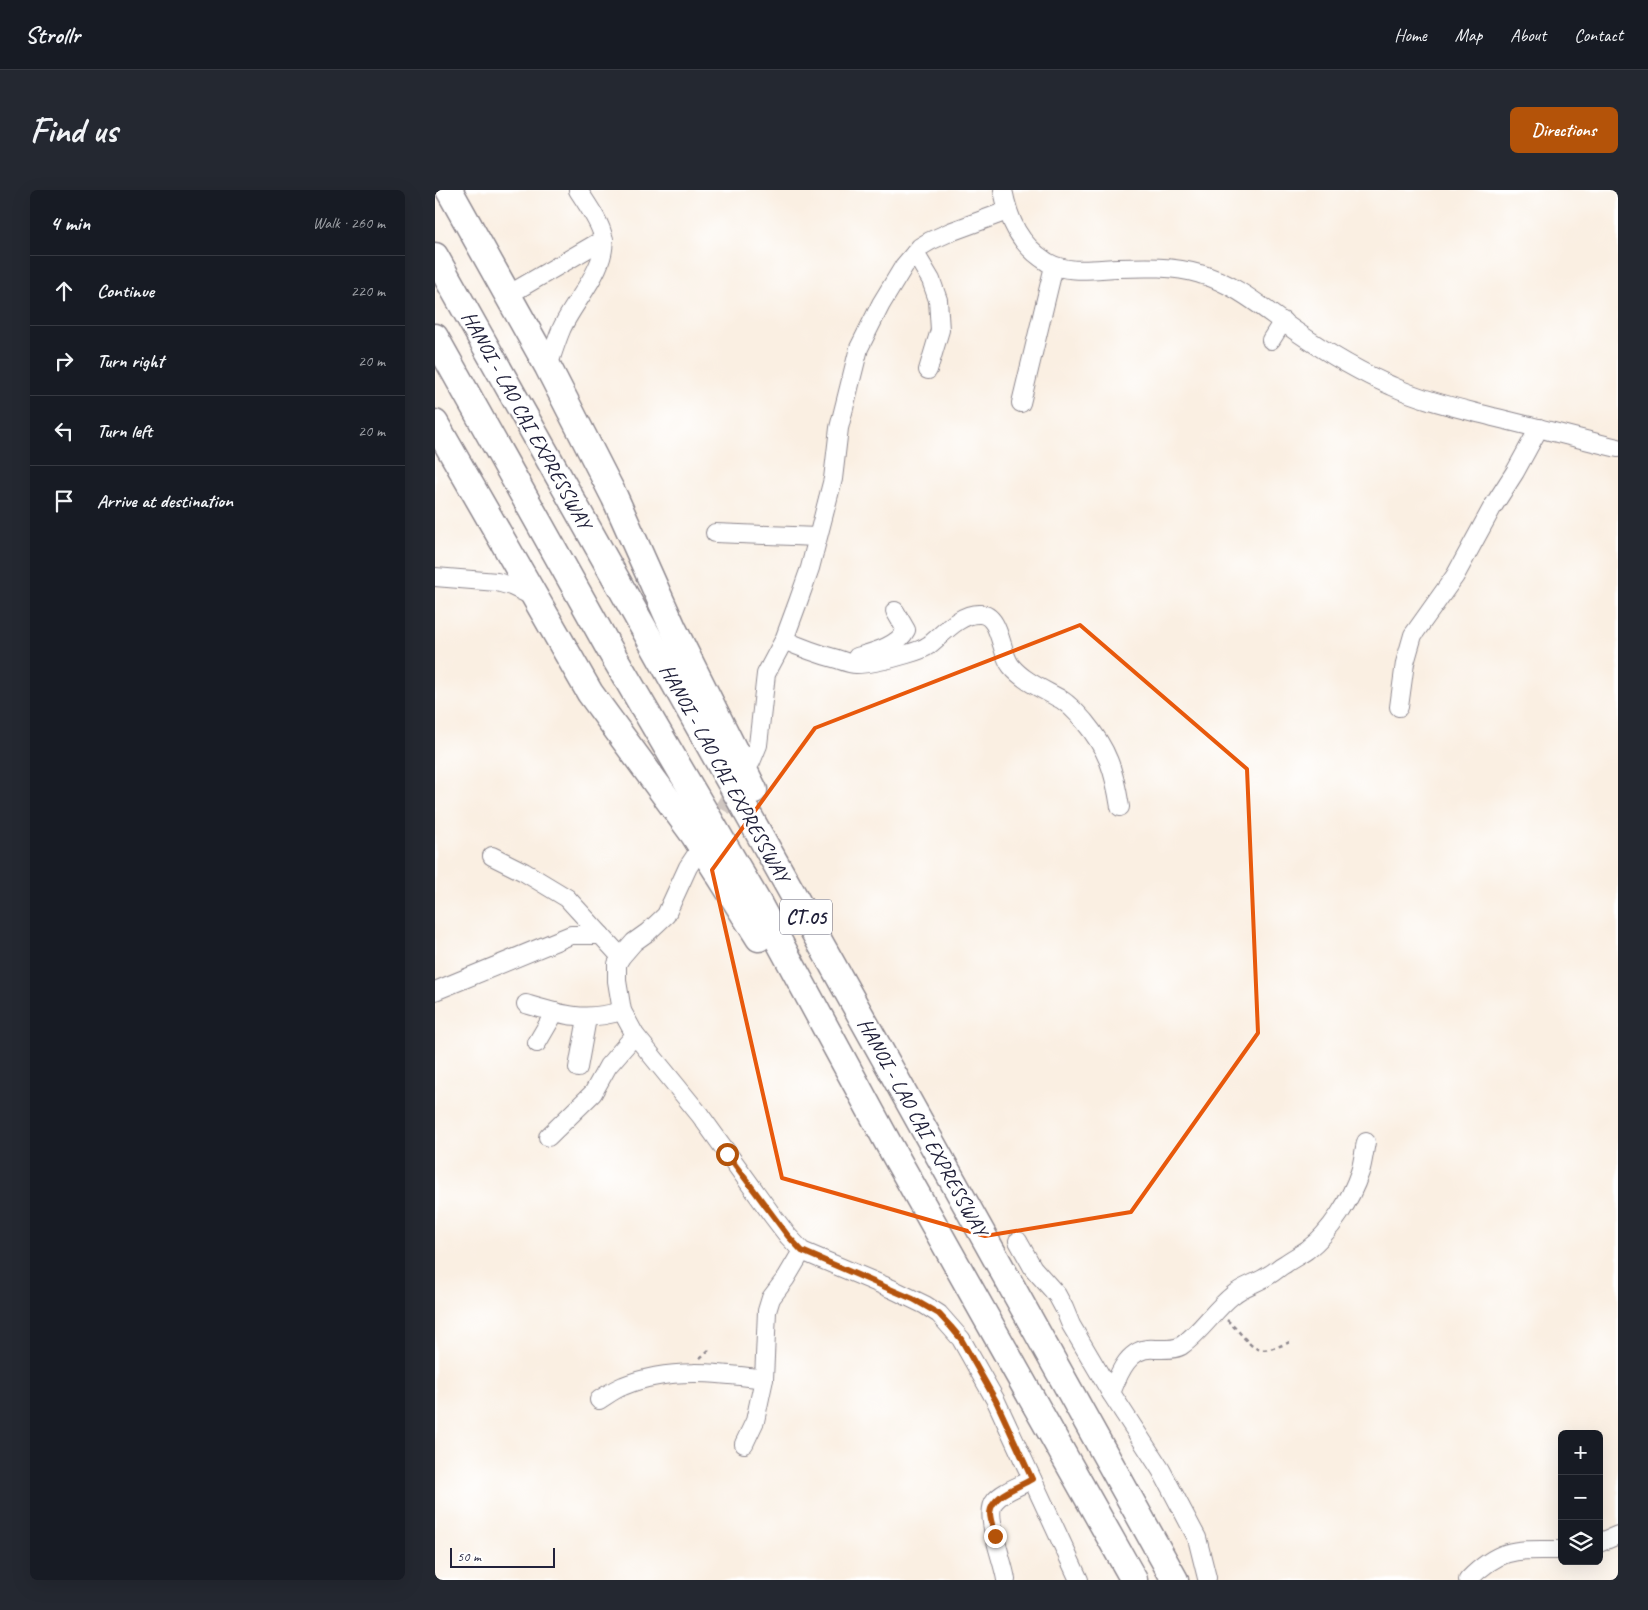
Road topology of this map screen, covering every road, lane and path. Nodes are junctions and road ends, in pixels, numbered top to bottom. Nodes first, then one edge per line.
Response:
1 (449, 190) edge
2 (578, 190) edge
3 (1003, 190) edge
4 (1007, 210) junction
5 (604, 239) junction
6 (915, 253) junction
7 (435, 256) edge
8 (1055, 266) junction
9 (508, 295) junction
10 (1283, 321) junction
11 (435, 337) edge
12 (1271, 340) dead end
13 (548, 367) junction
14 (928, 370) dead end
15 (1021, 403) dead end
16 (435, 422) edge
17 (1539, 428) junction
18 (1618, 448) edge
19 (715, 533) dead end
20 (817, 538) junction
21 (435, 577) edge
22 (534, 597) junction
23 (895, 611) dead end
24 (784, 640) junction
25 (842, 661) junction
26 (1399, 707) dead end
27 (751, 762) dead end
28 (1120, 807) dead end
29 (696, 855) dead end
30 (492, 856) dead end
31 (601, 935) junction
32 (621, 957) junction
33 (832, 964) junction
34 (435, 991) edge
35 (526, 1004) dead end
36 (622, 1011) junction
37 (555, 1012) junction
38 (587, 1018) junction
39 (635, 1035) junction
40 (537, 1043) dead end
41 (578, 1068) dead end
42 (548, 1137) dead end
43 (888, 1142) junction
44 (1366, 1142) dead end
45 (1018, 1241) dead end
46 (802, 1251) junction
47 (1215, 1313) junction
48 (1292, 1341) dead end
49 (765, 1379) junction
50 (1111, 1394) junction
51 (599, 1400) dead end
52 (744, 1444) dead end
53 (1032, 1479) junction
54 (1618, 1535) edge
55 (1603, 1541) edge
56 (1558, 1550) edge
57 (1208, 1579) edge
58 (1006, 1580) edge
59 (1079, 1580) edge
60 (1134, 1580) edge
61 (1175, 1580) edge
62 (1468, 1580) edge

1 - 9 highway
2 - 5 street
3 - 4 street
4 - 6 street
4 - 8 street
5 - 9 street
5 - 13 street
6 - 14 street
6 - 20 street
7 - 33 highway, HANOI - LAO CAI EXPRESSWAY / CT.05
8 - 10 street
8 - 15 street
9 - 13 highway
10 - 12 street
10 - 17 street
11 - 43 highway, HANOI - LAO CAI EXPRESSWAY / CT.05
13 - 33 highway
16 - 22 highway
17 - 18 street
17 - 26 street
19 - 20 street
20 - 24 street
21 - 22 street
22 - 43 highway
23 - 25 street
24 - 25 street
24 - 27 street
25 - 28 street
29 - 32 street
30 - 31 street
31 - 32 street
31 - 34 street
32 - 36 street
33 - 61 highway, HANOI - LAO CAI EXPRESSWAY / CT.05
35 - 37 street
36 - 38 street
36 - 39 street
37 - 38 street
37 - 40 street
38 - 41 street
39 - 42 street
39 - 46 street
43 - 60 highway, HANOI - LAO CAI EXPRESSWAY / CT.05
44 - 47 street
45 - 50 street
46 - 49 street
46 - 53 street
47 - 48 path
47 - 50 street
49 - 51 street
49 - 52 street
50 - 57 street
53 - 58 street
53 - 59 street
54 - 55 street
56 - 62 street

